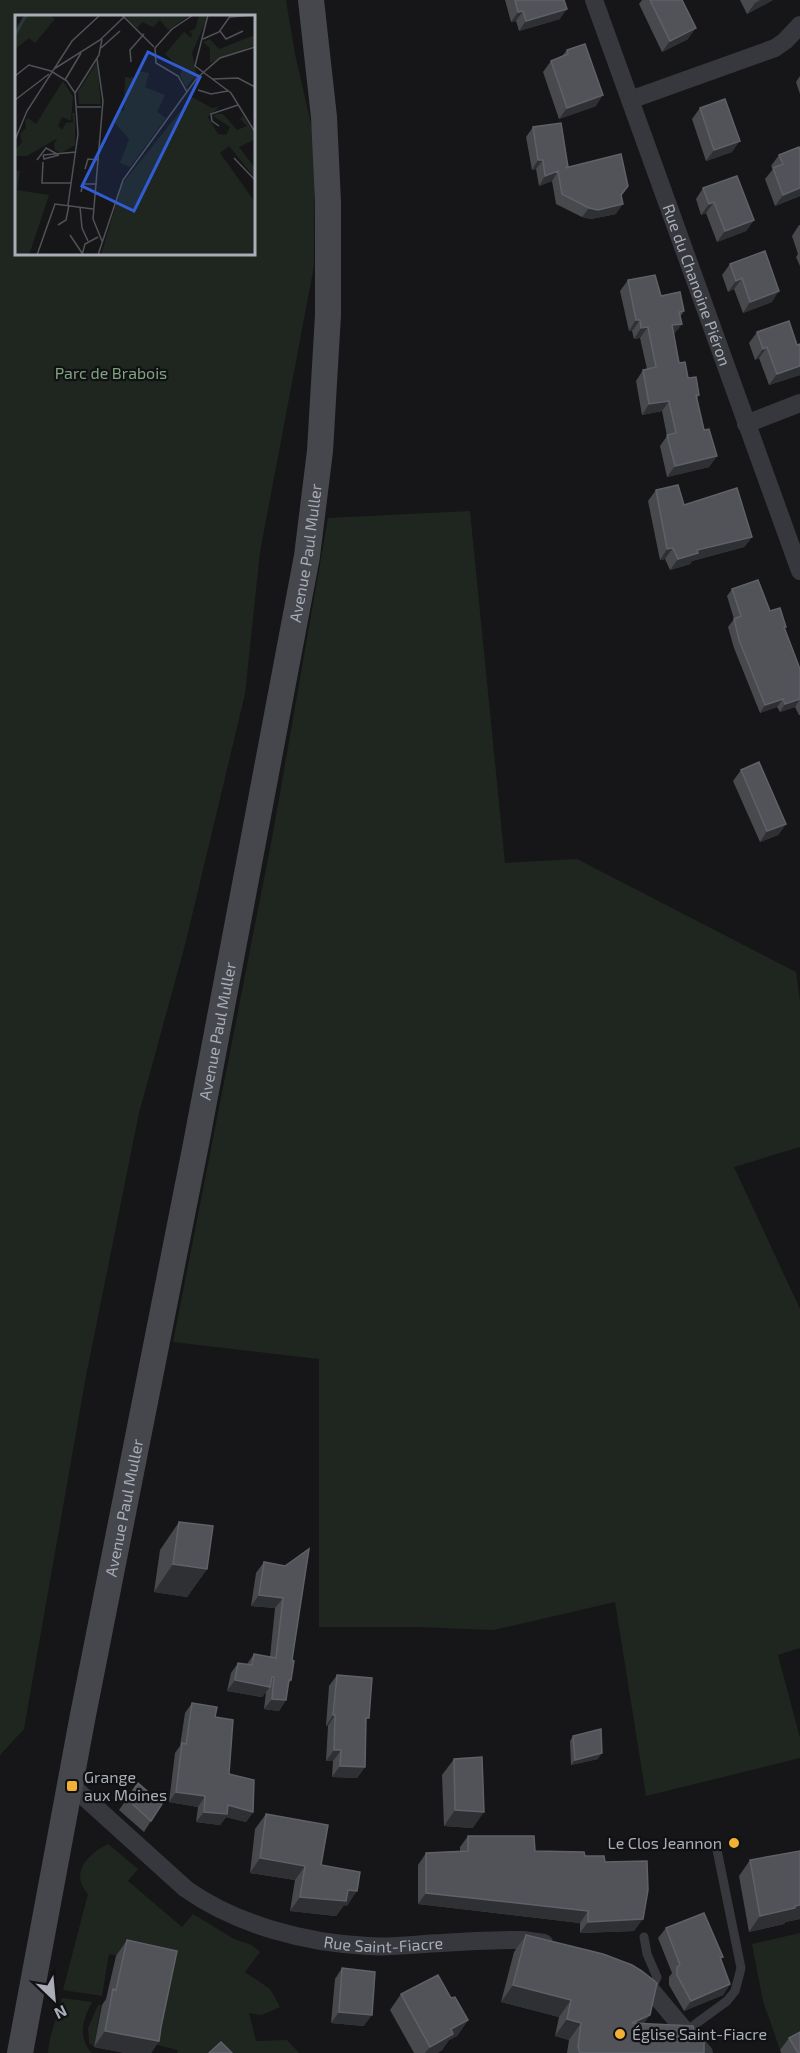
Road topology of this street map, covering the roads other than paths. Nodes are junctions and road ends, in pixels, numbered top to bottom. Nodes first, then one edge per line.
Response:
1 (311, 0) edge
2 (594, 0) edge
3 (800, 25) edge
4 (630, 100) junction
5 (800, 403) edge
6 (746, 424) junction
7 (800, 571) edge
8 (72, 1786) junction
9 (716, 1845) dead end
10 (644, 1937) dead end
11 (562, 1948) edge
12 (625, 1972) edge
13 (651, 1990) junction
14 (686, 2031) junction
15 (20, 2053) edge
16 (704, 2053) edge

1 - 8 main road, Avenue Paul Muller
2 - 4 street, Rue du Chanoine Piéron
3 - 4 street
4 - 6 street, Rue du Chanoine Piéron
5 - 6 street
6 - 7 street, Rue du Chanoine Piéron
8 - 11 street, Rue Saint-Fiacre
8 - 15 main road, Avenue Paul Muller
9 - 14 lane
10 - 13 lane
12 - 13 street
13 - 14 street
14 - 16 street

